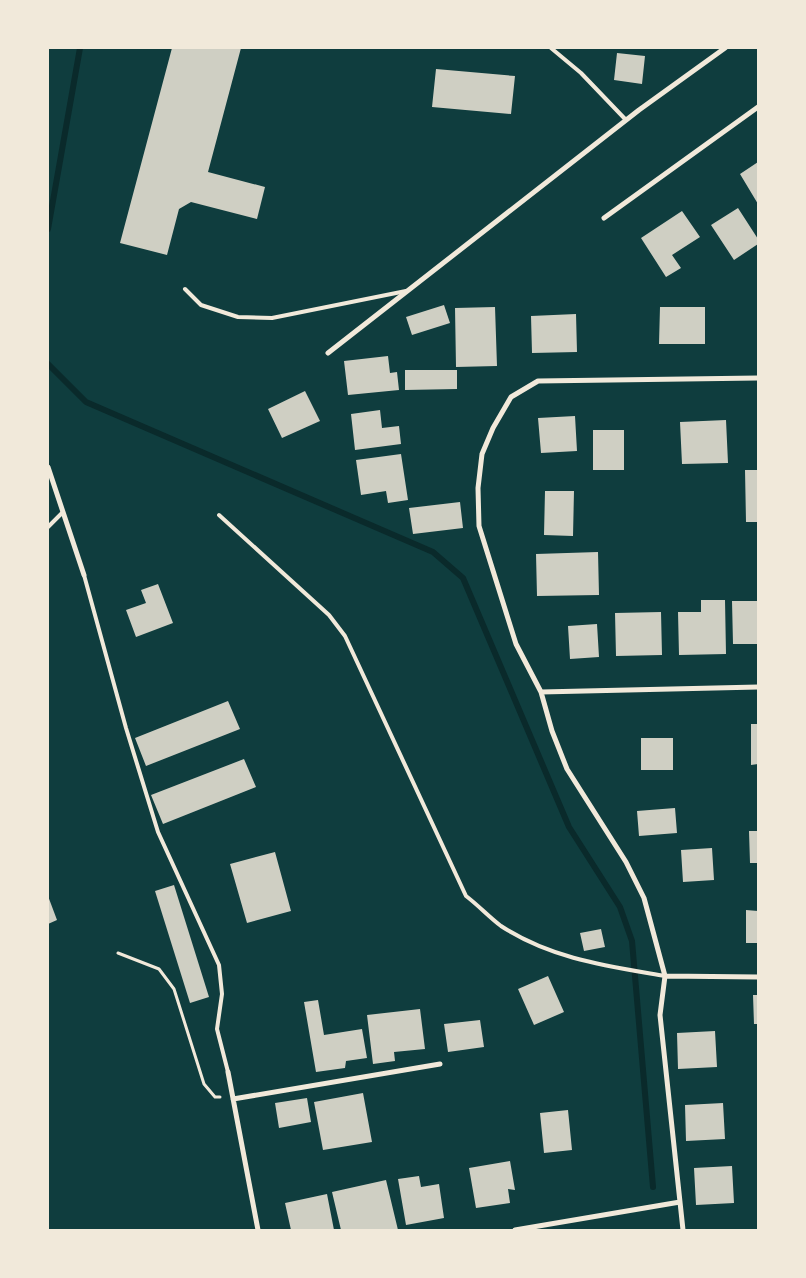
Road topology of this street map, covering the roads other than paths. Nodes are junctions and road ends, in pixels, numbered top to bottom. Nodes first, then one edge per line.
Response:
1 (551, 48) edge
2 (725, 48) edge
3 (758, 107) edge
4 (626, 120) junction
5 (604, 218) dead end
6 (185, 289) dead end
7 (408, 291) junction
8 (328, 353) dead end
9 (758, 378) edge
10 (48, 468) edge
11 (63, 512) junction
12 (219, 514) dead end
13 (48, 528) edge
14 (84, 575) joint
15 (758, 687) edge
16 (541, 692) junction
17 (665, 976) junction
18 (758, 976) edge
19 (440, 1064) dead end
20 (228, 1072) joint
21 (233, 1099) junction
22 (680, 1202) junction
23 (258, 1230) edge
24 (515, 1230) edge
25 (684, 1230) edge

1 - 4 lane
2 - 4 street
3 - 5 street
4 - 7 street
6 - 7 lane
7 - 8 street
9 - 16 street
10 - 11 street
11 - 13 lane
11 - 14 street
12 - 17 lane
14 - 20 lane
15 - 16 street
16 - 17 street
17 - 18 street
17 - 22 street
19 - 21 street
20 - 21 street
21 - 23 street
22 - 24 street
22 - 25 street

